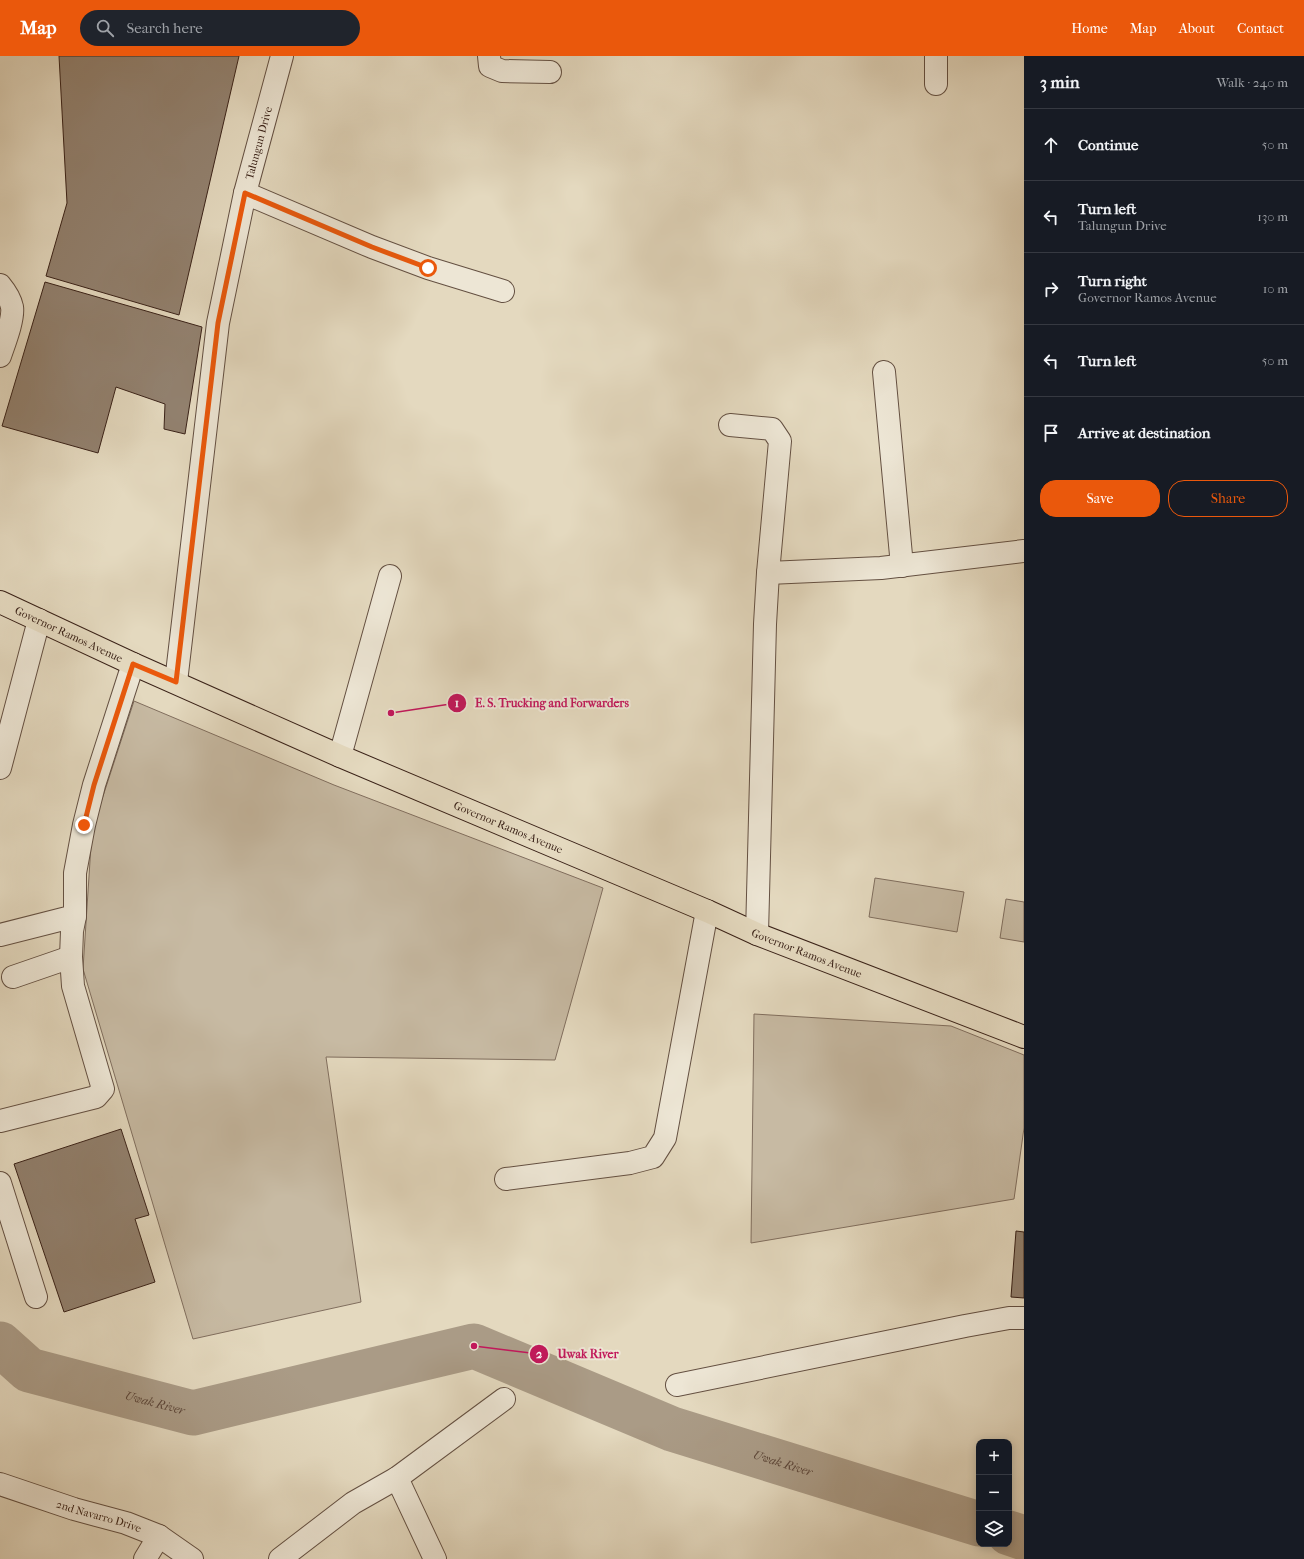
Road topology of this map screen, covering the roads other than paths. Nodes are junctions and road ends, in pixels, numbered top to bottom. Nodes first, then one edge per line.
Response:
1 (282, 56) edge
2 (489, 56) edge
3 (936, 56) edge
4 (550, 72) dead end
5 (936, 84) dead end
6 (245, 193) junction
7 (0, 285) edge
8 (503, 291) dead end
9 (0, 356) edge
10 (884, 372) dead end
11 (730, 425) dead end
12 (1024, 551) edge
13 (902, 566) junction
14 (768, 573) junction
15 (390, 576) dead end
16 (0, 602) edge
17 (39, 620) junction
18 (133, 664) junction
19 (176, 682) junction
20 (340, 756) junction
21 (0, 768) edge
22 (707, 911) junction
23 (76, 916) junction
24 (757, 934) junction
25 (0, 935) edge
26 (71, 957) junction
27 (13, 977) dead end
28 (1024, 1037) edge
29 (0, 1121) edge
30 (506, 1178) dead end
31 (0, 1183) edge
32 (36, 1297) dead end
33 (1024, 1318) edge
34 (677, 1385) dead end
35 (504, 1399) dead end
36 (397, 1478) junction
37 (0, 1484) edge
38 (159, 1536) junction
39 (145, 1559) edge
40 (192, 1559) edge
41 (280, 1559) edge
42 (435, 1559) edge

1 - 6 street, Talungun Drive
2 - 4 street
3 - 5 street
6 - 8 street
6 - 19 street, Talungun Drive
7 - 9 street
10 - 13 street
11 - 14 street
12 - 13 street
13 - 14 street
14 - 24 street
15 - 20 street
16 - 17 main road, Governor Ramos Avenue
17 - 18 main road, Governor Ramos Avenue
17 - 21 street
18 - 19 main road, Governor Ramos Avenue
18 - 23 street
19 - 20 main road, Governor Ramos Avenue
20 - 22 main road, Governor Ramos Avenue
22 - 24 main road, Governor Ramos Avenue
22 - 30 street
23 - 25 street
23 - 26 street
24 - 28 main road, Governor Ramos Avenue
26 - 27 street
26 - 29 street
31 - 32 street
33 - 34 street
35 - 36 street
36 - 41 street
36 - 42 street
37 - 38 street, 2nd Navarro Drive
38 - 39 street
38 - 40 street, 2nd Navarro Drive

